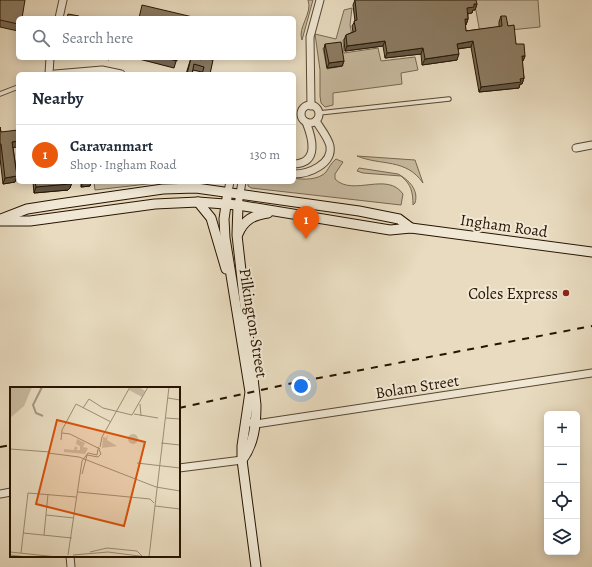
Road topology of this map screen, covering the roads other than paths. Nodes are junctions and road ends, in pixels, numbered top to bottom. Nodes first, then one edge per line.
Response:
1 (63, 0) edge
2 (320, 0) edge
3 (59, 16) edge
4 (50, 60) edge
5 (49, 72) edge
6 (78, 72) edge
7 (112, 72) edge
8 (16, 88) edge
9 (0, 94) edge
10 (449, 99) dead end
11 (311, 106) junction
12 (298, 113) edge
13 (319, 113) junction
14 (316, 121) junction
15 (306, 122) junction
16 (592, 145) edge
17 (576, 148) dead end
18 (296, 163) edge
19 (296, 174) edge
20 (230, 184) edge
21 (241, 184) edge
22 (228, 191) junction
23 (239, 193) junction
24 (198, 202) junction
25 (226, 204) junction
26 (238, 206) junction
27 (275, 211) junction
28 (0, 220) edge
29 (411, 228) junction
30 (237, 235) junction
31 (592, 252) edge
32 (238, 312) junction
33 (592, 373) edge
34 (251, 423) junction
35 (242, 460) junction
36 (180, 468) edge
37 (10, 492) edge
38 (0, 494) edge
39 (70, 557) edge
40 (72, 567) edge
41 (256, 567) edge

1 - 3 street
2 - 11 street
4 - 5 street
6 - 7 street
8 - 9 lane
10 - 13 lane
11 - 12 street
11 - 13 street
12 - 15 street
13 - 14 street
14 - 15 street
14 - 19 street
15 - 18 street
16 - 17 street
20 - 22 street
21 - 23 street, Pilkington Street
22 - 23 main road, Ingham Road
22 - 25 main road, Pilkington Street
22 - 28 main road, Ingham Road
23 - 26 street, Pilkington Street
23 - 29 main road, Ingham Road
24 - 25 main road, Ingham Road
24 - 28 main road, Ingham Road
24 - 32 main road
25 - 26 main road, Ingham Road
25 - 32 main road, Pilkington Street
26 - 27 main road, Ingham Road
26 - 30 main road, Pilkington Street
27 - 29 main road, Ingham Road
27 - 30 main road
29 - 31 main road, Ingham Road
30 - 34 main road, Pilkington Street
32 - 34 main road, Pilkington Street
33 - 34 street, Bolam Street
34 - 35 main road, Pilkington Street
35 - 36 street
35 - 41 main road, Pilkington Street
37 - 38 street
39 - 40 street

